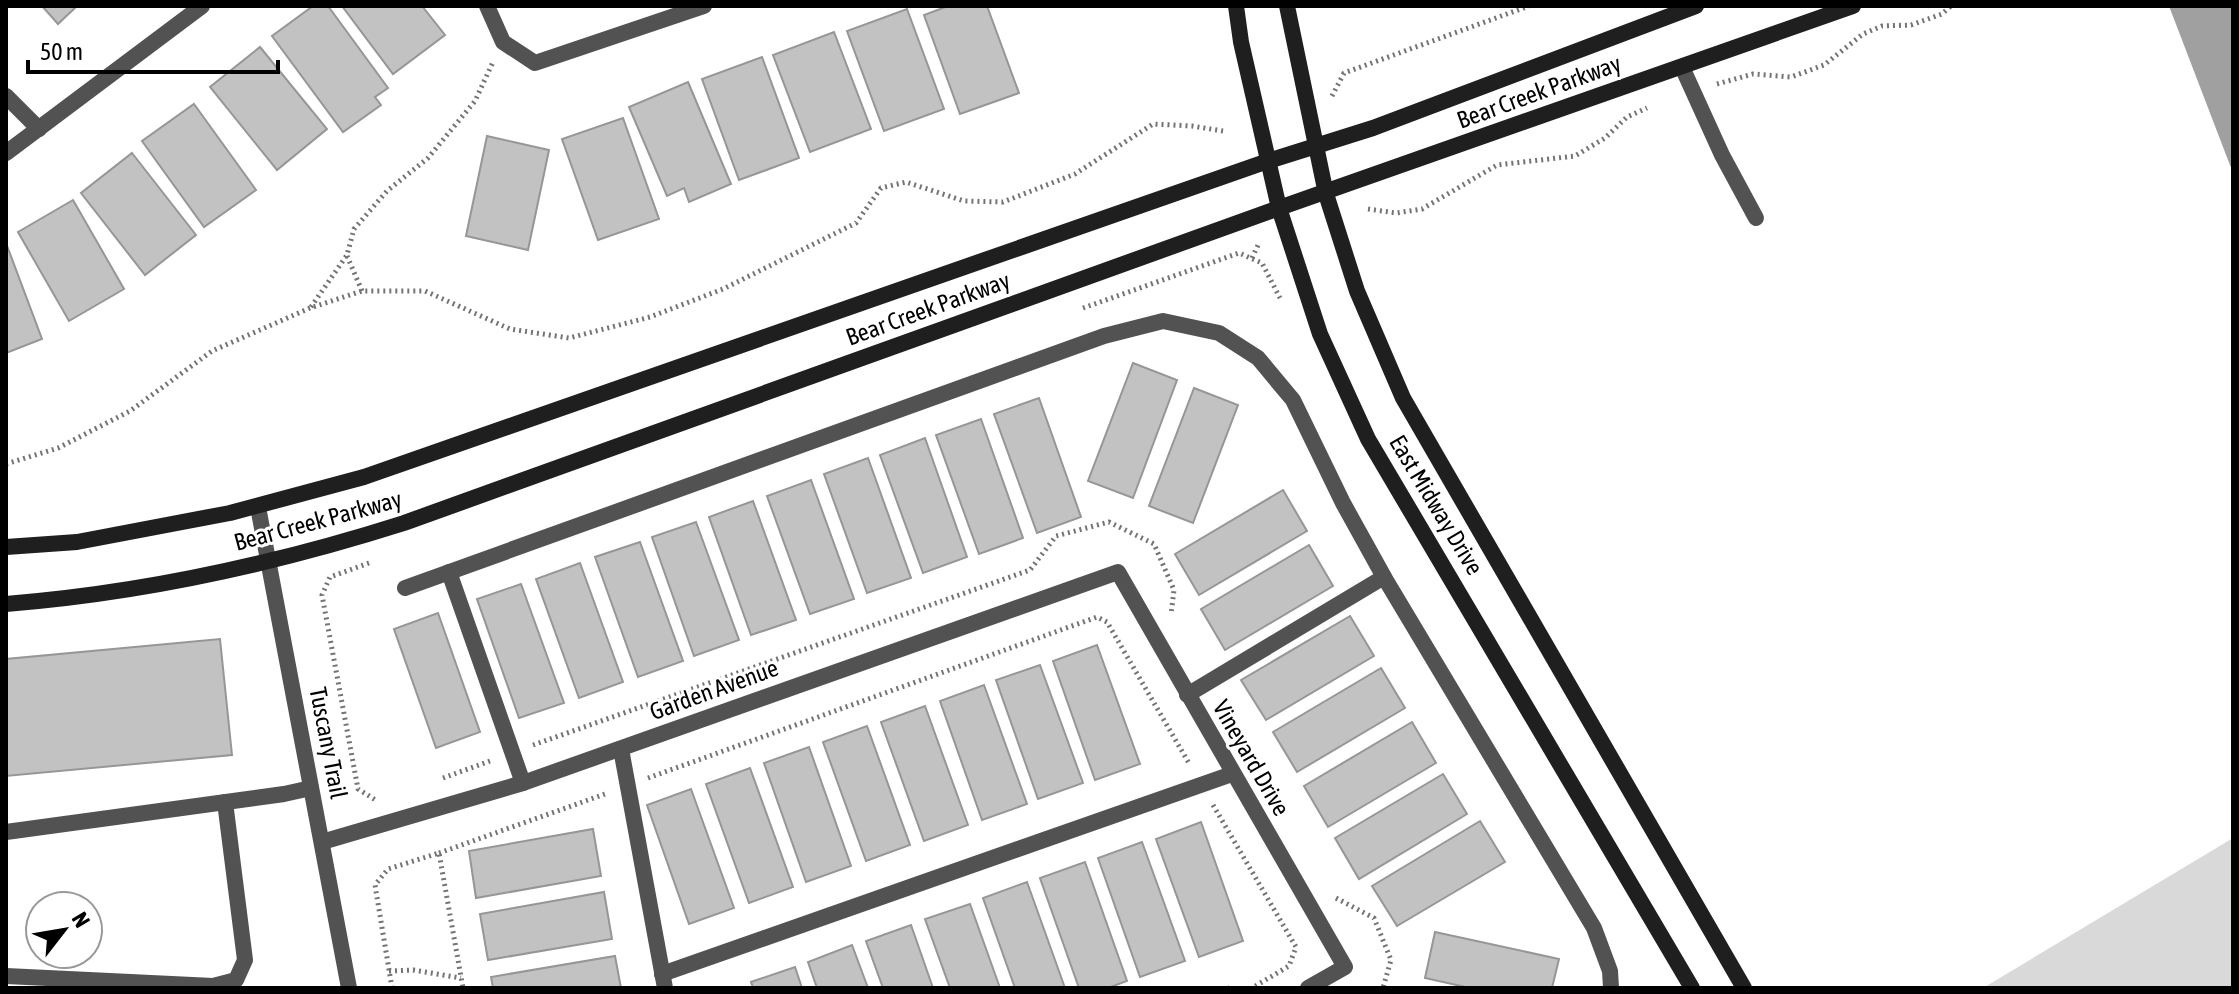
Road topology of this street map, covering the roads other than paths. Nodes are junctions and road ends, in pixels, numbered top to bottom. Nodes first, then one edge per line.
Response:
1 (202, 6) edge
2 (487, 6) edge
3 (704, 6) edge
4 (1236, 6) edge
5 (1287, 6) edge
6 (1696, 6) edge
7 (1853, 6) edge
8 (1682, 67) junction
9 (6, 96) edge
10 (39, 129) junction
11 (1314, 147) junction
12 (6, 153) edge
13 (1268, 161) junction
14 (1326, 194) junction
15 (1279, 208) junction
16 (1756, 218) dead end
17 (258, 507) junction
18 (6, 547) edge
19 (269, 562) junction
20 (449, 572) junction
21 (1118, 572) joint
22 (1384, 577) junction
23 (405, 588) dead end
24 (6, 604) edge
25 (1187, 695) junction
26 (621, 749) junction
27 (1232, 774) junction
28 (523, 783) junction
29 (311, 788) junction
30 (225, 802) junction
31 (6, 832) edge
32 (322, 842) junction
33 (6, 976) edge
34 (664, 981) edge
35 (349, 988) edge
36 (1308, 988) edge
37 (1611, 988) edge
38 (1692, 988) edge
39 (1744, 988) edge

1 - 10 street
2 - 3 street
4 - 13 street, East Midway Drive
5 - 11 street, East Midway Drive
6 - 11 street, Bear Creek Parkway
7 - 8 street, Bear Creek Parkway
8 - 14 street, Bear Creek Parkway
8 - 16 street
9 - 10 street
10 - 12 street
11 - 13 street, Bear Creek Parkway
11 - 14 street, East Midway Drive
13 - 15 street, East Midway Drive
13 - 17 street, Bear Creek Parkway
14 - 15 street, Bear Creek Parkway
14 - 39 street, East Midway Drive
15 - 19 street, Bear Creek Parkway
15 - 38 street, East Midway Drive
17 - 18 street, Bear Creek Parkway
17 - 19 street, Tuscany Trail
19 - 24 street, Bear Creek Parkway
19 - 29 street, Tuscany Trail
20 - 22 street
20 - 23 street
20 - 28 street
21 - 25 street, Vineyard Drive
21 - 26 street, Garden Avenue
22 - 25 street
22 - 37 street
25 - 27 street, Vineyard Drive
26 - 28 street, Garden Avenue
26 - 34 street
27 - 34 street
27 - 36 street, Vineyard Drive
28 - 32 street, Garden Avenue
29 - 30 street
29 - 32 street, Tuscany Trail
30 - 31 street
30 - 33 street
32 - 35 street, Tuscany Trail

